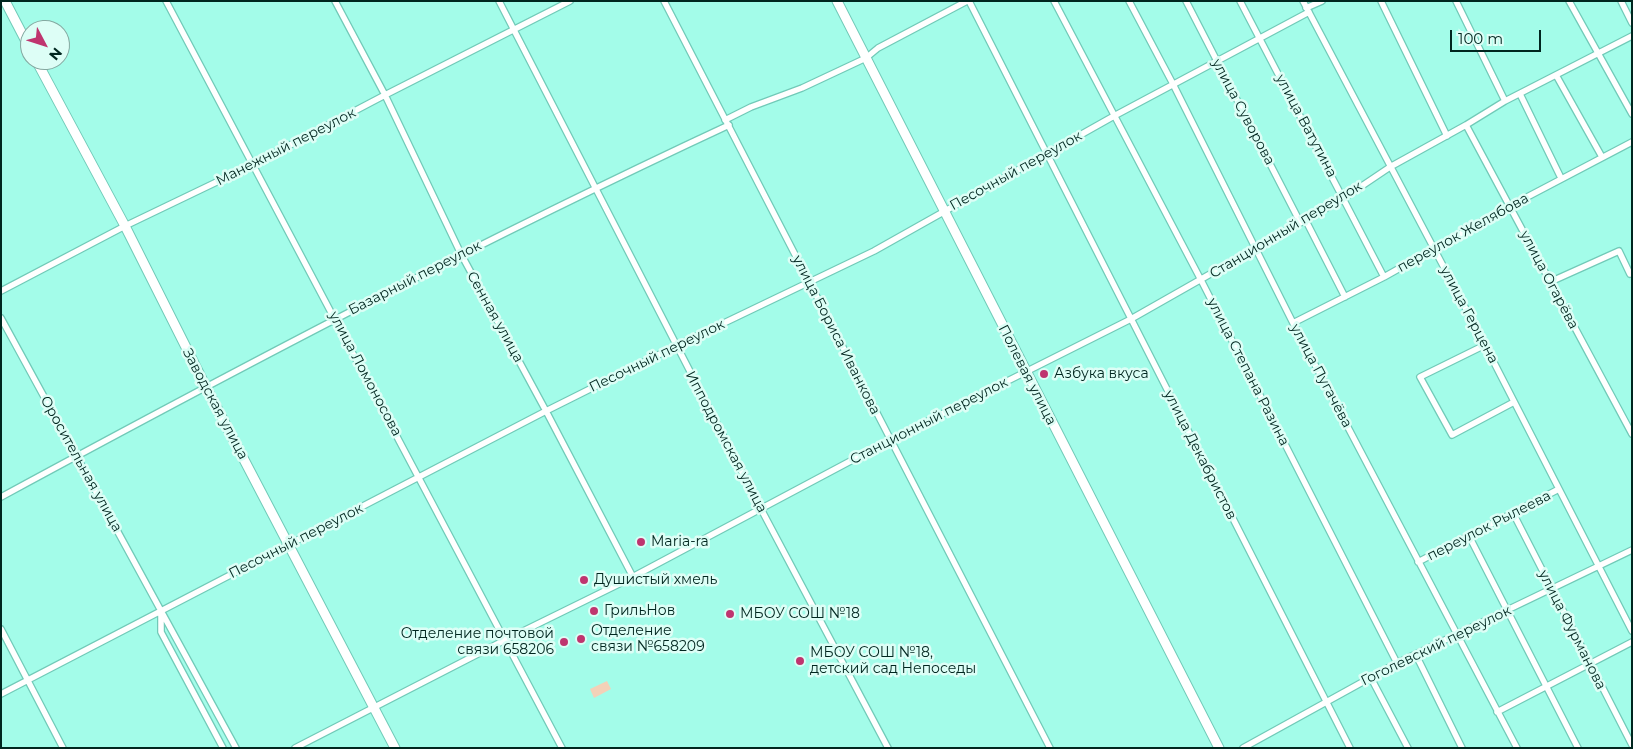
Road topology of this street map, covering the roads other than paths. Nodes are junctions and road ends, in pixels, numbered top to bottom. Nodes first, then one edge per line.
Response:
1 (5, 1) edge
2 (166, 1) edge
3 (335, 1) edge
4 (499, 1) edge
5 (570, 1) edge
6 (664, 1) edge
7 (837, 1) edge
8 (968, 1) edge
9 (1054, 1) edge
10 (1129, 1) edge
11 (1186, 1) edge
12 (1240, 1) edge
13 (1303, 1) edge
14 (1322, 1) edge
15 (1381, 1) edge
16 (1456, 1) edge
17 (1569, 1) edge
18 (1621, 1) edge
19 (1308, 10) junction
20 (1632, 23) edge
21 (20, 29) edge
22 (514, 30) junction
23 (1632, 36) edge
24 (1259, 38) junction
25 (1598, 53) junction
26 (866, 58) junction
27 (1216, 61) junction
28 (41, 70) edge
29 (1556, 75) junction
30 (1173, 84) junction
31 (1520, 94) junction
32 (385, 95) junction
33 (1505, 101) junction
34 (1632, 114) edge
35 (1114, 116) junction
36 (727, 123) junction
37 (1466, 125) junction
38 (1447, 136) junction
39 (1632, 142) edge
40 (1047, 153) junction
41 (1602, 157) junction
42 (252, 165) junction
43 (1390, 167) junction
44 (1561, 178) junction
45 (595, 188) junction
46 (1344, 198) junction
47 (1510, 206) junction
48 (944, 211) junction
49 (1302, 221) junction
50 (124, 226) junction
51 (1256, 248) junction
52 (1434, 250) junction
53 (461, 254) junction
54 (1630, 274) dead end
55 (1384, 277) junction
56 (1201, 280) junction
57 (809, 282) junction
58 (1550, 282) junction
59 (1, 290) edge
60 (1345, 297) junction
61 (1, 318) edge
62 (336, 319) junction
63 (1131, 319) junction
64 (1293, 323) junction
65 (1485, 345) junction
66 (676, 346) junction
67 (1025, 372) junction
68 (206, 387) junction
69 (1514, 402) junction
70 (546, 412) junction
71 (1632, 434) edge
72 (890, 440) junction
73 (76, 456) junction
74 (419, 477) junction
75 (1559, 489) junction
76 (1, 497) edge
77 (761, 508) junction
78 (1513, 513) junction
79 (1469, 536) junction
80 (290, 545) junction
81 (1632, 550) edge
82 (1418, 562) junction
83 (1599, 566) junction
84 (633, 577) junction
85 (1551, 590) junction
86 (161, 610) junction
87 (1507, 611) junction
88 (1, 629) edge
89 (1632, 631) edge
90 (1456, 635) junction
91 (505, 640) junction
92 (1632, 642) edge
93 (1416, 655) junction
94 (1589, 663) junction
95 (1397, 664) junction
96 (1371, 678) junction
97 (28, 681) junction
98 (1545, 685) junction
99 (1, 694) edge
100 (1326, 702) junction
101 (374, 707) junction
102 (1497, 712) junction
103 (1632, 745) edge
104 (63, 748) edge
105 (223, 748) edge
106 (236, 748) edge
107 (295, 748) edge
108 (395, 748) edge
109 (562, 748) edge
110 (888, 748) edge
111 (1050, 748) edge
112 (1219, 748) edge
113 (1243, 748) edge
114 (1350, 748) edge
115 (1408, 748) edge
116 (1462, 748) edge
117 (1516, 748) edge
118 (1578, 748) edge

1 - 21 street
2 - 42 street, улица Ломоносова
3 - 32 street, Сенная улица
4 - 22 street, Ипподромская улица
5 - 22 street, Манежный переулок
6 - 36 street, улица Бориса Иванкова
7 - 26 street, Полевая улица
8 - 26 street, Базарный переулок
8 - 40 street, улица Декабристов
9 - 35 street, улица Степана Разина
10 - 30 street, улица Пугачёва
11 - 27 street, улица Суворова
12 - 24 street, улица Ватутина
13 - 19 street, улица Герцена
14 - 19 street, Песочный переулок
15 - 38 street
16 - 33 street
17 - 25 street
18 - 20 street
19 - 24 street, Песочный переулок
19 - 43 street, улица Герцена
22 - 32 street, Манежный переулок
22 - 45 street, Ипподромская улица
23 - 25 street, Станционный переулок
24 - 27 street, Песочный переулок
24 - 46 street, улица Ватутина
25 - 29 street, Станционный переулок
25 - 34 street
26 - 36 street, Базарный переулок
26 - 48 street, Полевая улица
27 - 30 street, Песочный переулок
27 - 49 street, улица Суворова
28 - 50 street, Заводская улица
29 - 31 street, Станционный переулок
29 - 41 street
30 - 35 street, Песочный переулок
30 - 51 street, улица Пугачёва
31 - 33 street, Станционный переулок
31 - 44 street
32 - 42 street, Манежный переулок
32 - 53 street, Сенная улица
33 - 37 street, Станционный переулок
35 - 40 street, Песочный переулок
35 - 56 street, улица Степана Разина
36 - 45 street, Базарный переулок
36 - 57 street, улица Бориса Иванкова
37 - 38 street, Станционный переулок
37 - 47 street, улица Огарёва
38 - 43 street, Станционный переулок
39 - 41 street, переулок Желябова
40 - 48 street, Песочный переулок
40 - 63 street, улица Декабристов
41 - 44 street, переулок Желябова
42 - 50 street, Манежный переулок
42 - 62 street, улица Ломоносова
43 - 46 street, Станционный переулок
43 - 52 street, улица Герцена
44 - 47 street, переулок Желябова
45 - 53 street, Базарный переулок
45 - 66 street, Ипподромская улица
46 - 49 street, Станционный переулок
46 - 55 street, улица Ватутина
47 - 52 street, переулок Желябова
47 - 58 street, улица Огарёва
48 - 57 street, Песочный переулок
48 - 67 street, Полевая улица
49 - 51 street, Станционный переулок
49 - 60 street, улица Суворова
50 - 59 street, Манежный переулок
50 - 68 street, Заводская улица
51 - 56 street, Станционный переулок
51 - 64 street, улица Пугачёва
52 - 55 street, переулок Желябова
52 - 65 street, улица Герцена
53 - 62 street, Базарный переулок
53 - 70 street, Сенная улица
54 - 58 street
55 - 60 street, переулок Желябова
56 - 63 street, Станционный переулок
56 - 95 street, улица Степана Разина
57 - 66 street, Песочный переулок
57 - 72 street, улица Бориса Иванкова
58 - 71 street, улица Огарёва
60 - 64 street, переулок Желябова
61 - 73 street, Оросительная улица
62 - 68 street, Базарный переулок
62 - 74 street, улица Ломоносова
63 - 67 street, Станционный переулок
63 - 100 street, улица Декабристов
64 - 82 street, улица Пугачёва
65 - 69 street, улица Герцена
65 - 69 street
66 - 70 street, Песочный переулок
66 - 77 street, Ипподромская улица
67 - 72 street, Станционный переулок
67 - 112 street, Полевая улица
68 - 73 street, Базарный переулок
68 - 80 street, Заводская улица
69 - 75 street, улица Герцена
70 - 74 street, Песочный переулок
70 - 84 street, Сенная улица
72 - 77 street, Станционный переулок
72 - 111 street, улица Бориса Иванкова
73 - 76 street, Базарный переулок
73 - 86 street, Оросительная улица
74 - 80 street, Песочный переулок
74 - 91 street, улица Ломоносова
75 - 78 street, переулок Рылеева
75 - 83 street, улица Герцена
77 - 84 street, Станционный переулок
77 - 110 street, Ипподромская улица
78 - 79 street, переулок Рылеева
78 - 85 street, улица Фурманова
79 - 82 street, переулок Рылеева
79 - 87 street
80 - 86 street, Песочный переулок
80 - 101 street, Заводская улица
81 - 83 street, Гоголевский переулок
82 - 90 street, улица Пугачёва
83 - 85 street, Гоголевский переулок
83 - 89 street, улица Герцена
84 - 91 street, Станционный переулок
85 - 87 street, Гоголевский переулок
85 - 94 street, улица Фурманова
86 - 97 street, Песочный переулок
86 - 105 street, Оросительная улица
86 - 106 street, Оросительная улица
87 - 90 street, Гоголевский переулок
87 - 98 street
88 - 97 street
90 - 93 street, Гоголевский переулок
90 - 102 street, улица Пугачёва
91 - 101 street, Станционный переулок
91 - 109 street, улица Ломоносова
92 - 94 street
93 - 95 street, Гоголевский переулок
93 - 116 street
94 - 98 street
94 - 103 street, улица Фурманова
95 - 96 street, Гоголевский переулок
96 - 100 street, Гоголевский переулок
96 - 115 street
97 - 99 street, Песочный переулок
97 - 104 street
98 - 102 street
98 - 118 street
100 - 113 street, Гоголевский переулок
100 - 114 street, улица Декабристов
101 - 107 street, Станционный переулок
101 - 108 street, Заводская улица
102 - 117 street, улица Пугачёва

